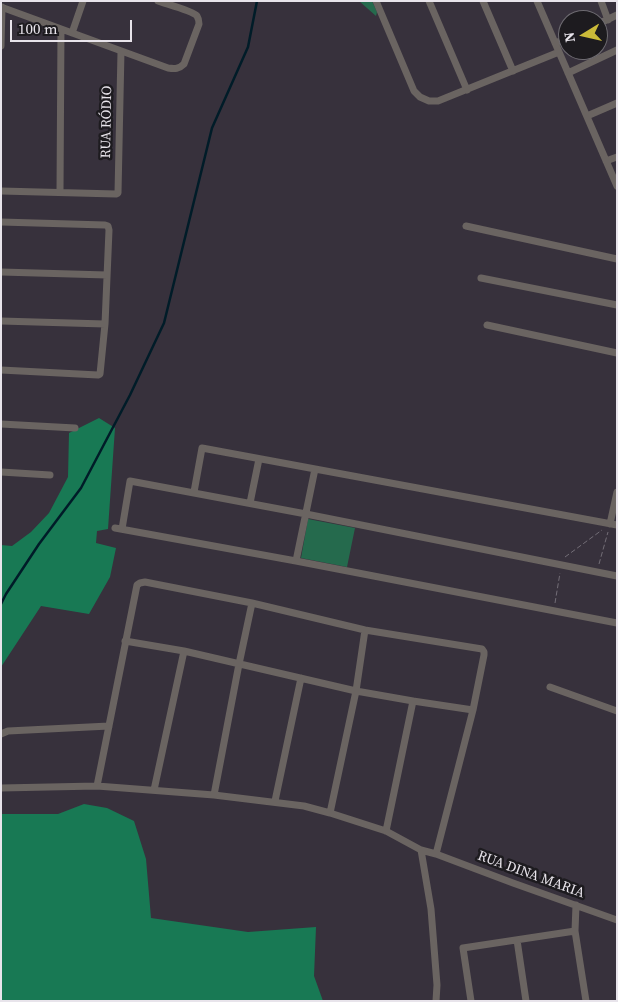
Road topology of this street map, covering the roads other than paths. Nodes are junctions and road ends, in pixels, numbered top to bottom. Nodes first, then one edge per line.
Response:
1 (83, 1) edge
2 (158, 1) edge
3 (376, 1) edge
4 (429, 1) edge
5 (483, 1) edge
6 (537, 1) edge
7 (2, 7) edge
8 (617, 16) edge
9 (608, 20) edge
10 (61, 29) junction
11 (72, 33) junction
12 (558, 43) edge
13 (555, 44) junction
14 (1, 46) edge
15 (558, 50) edge
16 (617, 50) edge
17 (120, 51) junction
18 (558, 52) edge
19 (563, 60) edge
20 (512, 71) junction
21 (568, 72) junction
22 (466, 90) junction
23 (617, 103) edge
24 (587, 116) junction
25 (617, 157) edge
26 (606, 161) junction
27 (617, 186) edge
28 (1, 191) edge
29 (60, 192) junction
30 (1, 222) edge
31 (466, 226) dead end
32 (617, 258) edge
33 (1, 272) edge
34 (107, 275) junction
35 (481, 278) dead end
36 (617, 305) edge
37 (1, 321) edge
38 (105, 324) junction
39 (487, 325) dead end
40 (617, 353) edge
41 (1, 370) edge
42 (1, 424) edge
43 (75, 428) dead end
44 (259, 459) junction
45 (315, 469) junction
46 (1, 472) edge
47 (50, 475) dead end
48 (194, 492) junction
49 (617, 492) edge
50 (250, 503) junction
51 (306, 514) junction
52 (613, 524) edge
53 (296, 561) junction
54 (617, 576) edge
55 (252, 603) junction
56 (617, 623) edge
57 (366, 630) junction
58 (125, 641) junction
59 (184, 652) junction
60 (239, 664) junction
61 (300, 678) junction
62 (550, 687) dead end
63 (356, 691) junction
64 (413, 701) junction
65 (473, 710) junction
66 (617, 711) edge
67 (109, 726) junction
68 (1, 734) edge
69 (97, 786) junction
70 (1, 788) edge
71 (154, 790) junction
72 (214, 795) junction
73 (275, 802) junction
74 (330, 813) junction
75 (386, 831) junction
76 (421, 850) junction
77 (436, 854) junction
78 (576, 905) junction
79 (617, 920) edge
80 (575, 931) junction
81 (517, 940) junction
82 (436, 1001) edge
83 (471, 1001) edge
84 (526, 1001) edge
85 (586, 1001) edge

1 - 11 street
2 - 17 street
3 - 22 street
4 - 22 street
5 - 20 street
6 - 13 street
7 - 10 street
7 - 14 street
8 - 9 street
10 - 11 street
10 - 29 street
11 - 17 street
12 - 13 street
13 - 15 street
16 - 21 street
17 - 29 street, RUA RÓDIO
18 - 20 street
19 - 21 street
20 - 22 street
21 - 24 street
23 - 24 street
24 - 26 street
25 - 26 street
26 - 27 street
28 - 29 street
30 - 34 street
31 - 32 street
33 - 34 street
34 - 38 street
35 - 36 street
37 - 38 street
38 - 41 street
39 - 40 street
42 - 43 street
44 - 45 street
44 - 48 street
44 - 50 street
45 - 51 street
45 - 52 street
46 - 47 street
48 - 50 street
48 - 53 street
49 - 52 street
50 - 51 street
51 - 53 street
51 - 54 street
53 - 56 street
55 - 57 street
55 - 58 street
55 - 60 street
57 - 63 street
57 - 65 street
58 - 59 street
58 - 67 street
59 - 60 street
59 - 71 street
60 - 61 street
60 - 72 street
61 - 63 street
61 - 73 street
62 - 66 street
63 - 64 street
63 - 74 street
64 - 65 street
64 - 75 street
65 - 77 street
67 - 68 street
67 - 69 street
69 - 70 street, RUA DINA MARIA
69 - 71 street, RUA DINA MARIA
71 - 72 street, RUA DINA MARIA
72 - 73 street, RUA DINA MARIA
73 - 74 street, RUA DINA MARIA
74 - 75 street, RUA DINA MARIA
75 - 76 street, RUA DINA MARIA
76 - 77 street, RUA DINA MARIA
76 - 82 street
77 - 78 street, RUA DINA MARIA
78 - 79 street, RUA DINA MARIA
78 - 80 street
80 - 81 street
80 - 85 street
81 - 83 street
81 - 84 street

